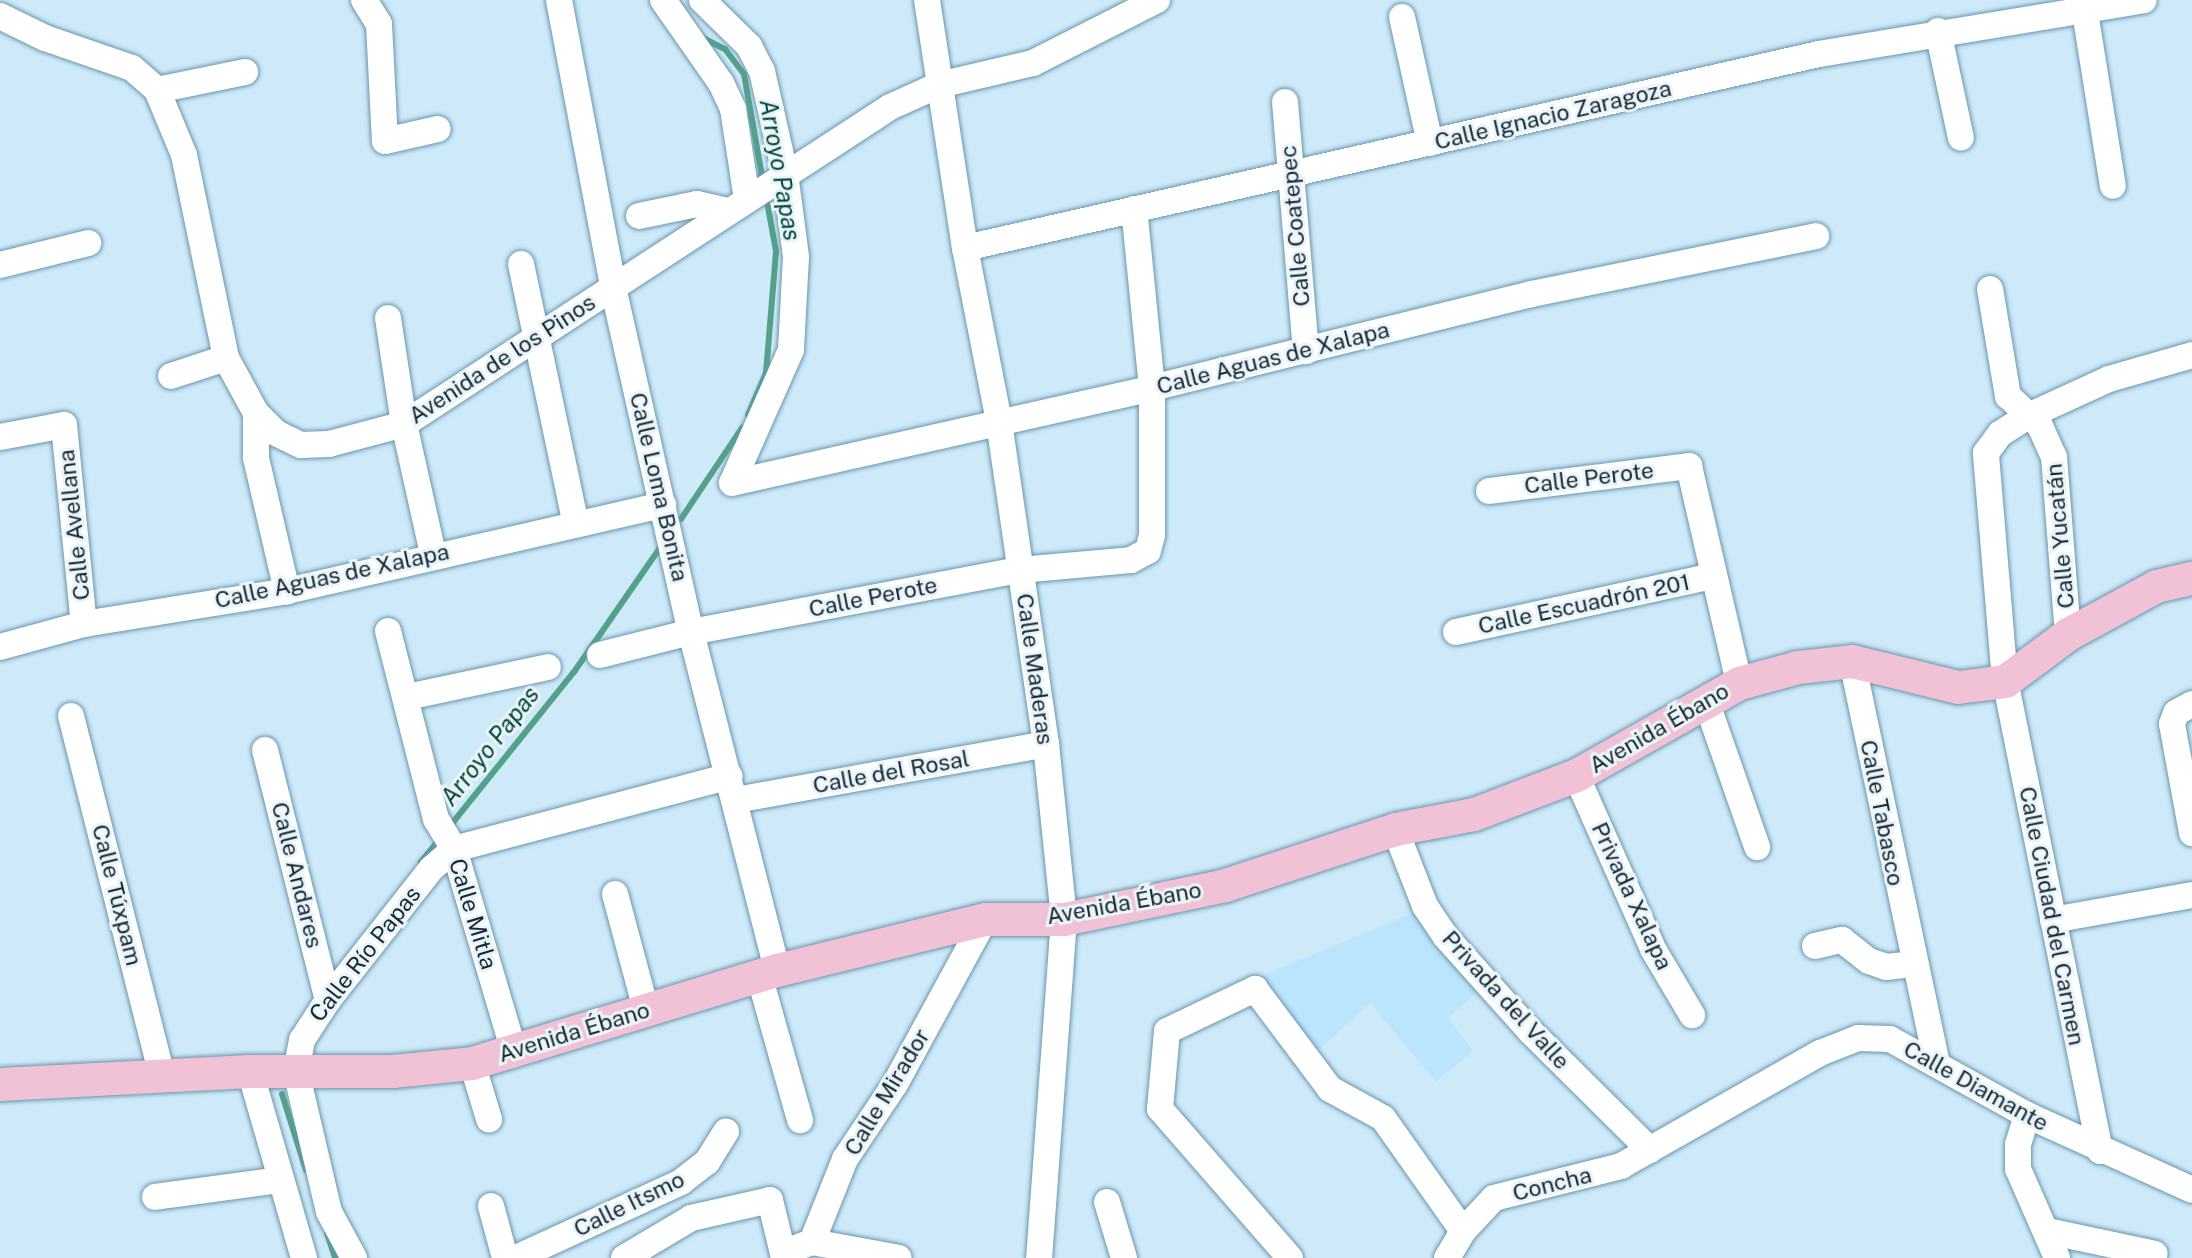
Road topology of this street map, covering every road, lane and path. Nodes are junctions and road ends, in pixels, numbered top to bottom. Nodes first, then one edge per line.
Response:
1 (364, 0) edge
2 (559, 0) edge
3 (663, 0) edge
4 (702, 0) edge
5 (926, 0) edge
6 (1157, 0) edge
7 (2144, 0) edge
8 (1110, 11) edge
9 (2085, 12) junction
10 (0, 16) edge
11 (1402, 17) dead end
12 (1938, 31) junction
13 (245, 72) dead end
14 (939, 85) junction
15 (157, 90) junction
16 (1285, 102) dead end
17 (438, 129) dead end
18 (1961, 138) dead end
19 (1430, 143) junction
20 (1289, 176) junction
21 (2113, 186) dead end
22 (759, 191) junction
23 (1134, 209) junction
24 (639, 216) dead end
25 (1816, 236) dead end
26 (88, 243) dead end
27 (965, 248) junction
28 (521, 264) dead end
29 (0, 265) edge
30 (613, 287) junction
31 (1990, 289) dead end
32 (388, 318) dead end
33 (537, 337) junction
34 (1306, 351) junction
35 (2192, 355) edge
36 (226, 358) junction
37 (172, 376) dead end
38 (1152, 388) junction
39 (256, 413) junction
40 (2028, 416) junction
41 (999, 422) junction
42 (404, 424) junction
43 (0, 437) edge
44 (1489, 491) dead end
45 (663, 505) junction
46 (576, 524) junction
47 (433, 554) junction
48 (1020, 569) junction
49 (1712, 576) junction
50 (2192, 578) edge
51 (287, 591) junction
52 (84, 624) junction
53 (388, 631) dead end
54 (691, 632) junction
55 (1456, 632) dead end
56 (2068, 634) junction
57 (0, 647) edge
58 (600, 655) dead end
59 (1852, 661) junction
60 (548, 667) dead end
61 (2005, 681) junction
62 (1739, 683) junction
63 (407, 697) junction
64 (1706, 701) junction
65 (2184, 709) edge
66 (71, 716) dead end
67 (1046, 744) junction
68 (265, 750) dead end
69 (1576, 775) junction
70 (733, 788) junction
71 (1395, 829) junction
72 (2192, 832) edge
73 (447, 839) junction
74 (1757, 847) dead end
75 (615, 894) dead end
76 (2192, 895) edge
77 (985, 919) junction
78 (1064, 919) junction
79 (2053, 920) junction
80 (1815, 946) dead end
81 (1913, 964) junction
82 (768, 973) junction
83 (328, 1000) junction
84 (646, 1010) junction
85 (1692, 1014) dead end
86 (514, 1052) junction
87 (1936, 1061) junction
88 (472, 1063) junction
89 (250, 1071) junction
90 (296, 1071) junction
91 (162, 1075) junction
92 (0, 1084) edge
93 (2027, 1115) junction
94 (489, 1119) dead end
95 (800, 1120) dead end
96 (726, 1132) dead end
97 (1650, 1150) junction
98 (2100, 1151) junction
99 (281, 1180) junction
100 (2192, 1191) edge
101 (155, 1197) dead end
102 (1107, 1202) dead end
103 (491, 1206) dead end
104 (1463, 1231) junction
105 (2047, 1231) junction
106 (812, 1242) junction
107 (2155, 1254) dead end
108 (784, 1255) edge
109 (304, 1258) edge
110 (354, 1258) edge
111 (505, 1258) edge
112 (516, 1258) edge
113 (624, 1258) edge
114 (899, 1258) edge
115 (1039, 1258) edge
116 (1124, 1258) edge
117 (1290, 1258) edge
118 (1447, 1258) edge
119 (2057, 1258) edge

1 - 17 street
2 - 30 street, Calle Loma Bonita
3 - 22 street
4 - 22 street
5 - 14 street, Calle Maderas
6 - 8 street, Avenida de los Pinos
7 - 9 street, Calle Ignacio Zaragoza
8 - 14 street, Avenida de los Pinos
9 - 12 street, Calle Ignacio Zaragoza
9 - 21 street
10 - 15 street, Avenida de los Pinos
11 - 19 street
12 - 18 street
12 - 19 street, Calle Ignacio Zaragoza
13 - 15 street
14 - 22 street, Avenida de los Pinos
14 - 27 street, Calle Maderas
15 - 36 street, Avenida de los Pinos
16 - 20 street, Calle Coatepec
19 - 20 street, Calle Ignacio Zaragoza
20 - 23 street, Calle Ignacio Zaragoza
20 - 34 street, Calle Coatepec
22 - 24 street
22 - 30 street, Avenida de los Pinos
22 - 41 street, Calle Aguas de Xalapa
23 - 27 street, Calle Ignacio Zaragoza
23 - 38 street
25 - 34 street, Calle Aguas de Xalapa
26 - 29 street
27 - 41 street, Calle Maderas
28 - 33 street
30 - 33 street, Avenida de los Pinos
30 - 45 street, Calle Loma Bonita
31 - 40 street, Calle Yucatán
32 - 42 street
33 - 42 street, Avenida de los Pinos
33 - 46 street
34 - 38 street, Calle Aguas de Xalapa
35 - 40 street
36 - 37 street
36 - 39 street, Avenida de los Pinos
38 - 41 street, Calle Aguas de Xalapa
38 - 48 street, Calle Perote
39 - 42 street, Avenida de los Pinos
39 - 51 street
40 - 56 street, Calle Yucatán
40 - 61 street, Calle Ciudad del Carmen
41 - 48 street, Calle Maderas
42 - 47 street
43 - 52 street, Calle Avellana
44 - 49 street, Calle Perote
45 - 46 street, Calle Aguas de Xalapa
45 - 54 street, Calle Loma Bonita
46 - 47 street, Calle Aguas de Xalapa
47 - 51 street, Calle Aguas de Xalapa
48 - 54 street, Calle Perote
48 - 67 street, Calle Maderas
49 - 55 street, Calle Escuadrón 201
49 - 62 street
50 - 56 main road, Avenida Ébano
51 - 52 street, Calle Aguas de Xalapa
52 - 57 street, Calle Aguas de Xalapa
53 - 63 street, Calle Mitla
54 - 58 street, Calle Perote
54 - 70 street, Calle Loma Bonita
56 - 61 main road, Avenida Ébano
59 - 61 main road, Avenida Ébano
59 - 62 main road, Avenida Ébano
59 - 81 street, Calle Tabasco
60 - 63 street
61 - 79 street, Calle Ciudad del Carmen
62 - 64 main road, Avenida Ébano
63 - 73 street, Calle Mitla
64 - 69 main road, Avenida Ébano
64 - 74 street
65 - 72 street
66 - 91 street, Calle Túxpam
67 - 70 street, Calle del Rosal
67 - 78 street, Calle Maderas
68 - 83 street, Calle Andares
69 - 71 main road, Avenida Ébano
69 - 85 street, Privada Xalapa
70 - 73 street, Calle del Rosal
70 - 82 street, Calle Loma Bonita
71 - 78 main road, Avenida Ébano
71 - 97 street, Privada del Valle
73 - 83 street, Calle Río Papas
73 - 86 street, Calle Mitla
75 - 84 street
76 - 79 street
77 - 78 main road, Avenida Ébano
77 - 82 main road, Avenida Ébano
77 - 106 street, Calle Mirador
78 - 115 street, Calle Maderas
79 - 98 street, Calle Ciudad del Carmen
80 - 81 street
81 - 87 street, Calle Tabasco
82 - 84 main road, Avenida Ébano
82 - 95 street, Calle Loma Bonita
83 - 90 street, Calle Río Papas
84 - 86 main road, Avenida Ébano
86 - 88 main road, Avenida Ébano
87 - 93 street, Calle Diamante
87 - 97 street, Calle Diamante
88 - 90 main road, Avenida Ébano
88 - 94 street
89 - 90 main road, Avenida Ébano
89 - 91 main road, Avenida Ébano
89 - 99 street
90 - 110 street
91 - 92 main road, Avenida Ébano
93 - 98 street, Calle Diamante
93 - 105 street
96 - 112 street, Calle Itsmo
97 - 104 street, Concha
98 - 100 street, Calle Diamante
99 - 101 street
99 - 109 street
102 - 116 street
103 - 111 street
104 - 117 street
104 - 118 street, Concha
105 - 107 street
105 - 119 street
106 - 108 street
106 - 114 street
108 - 113 street

